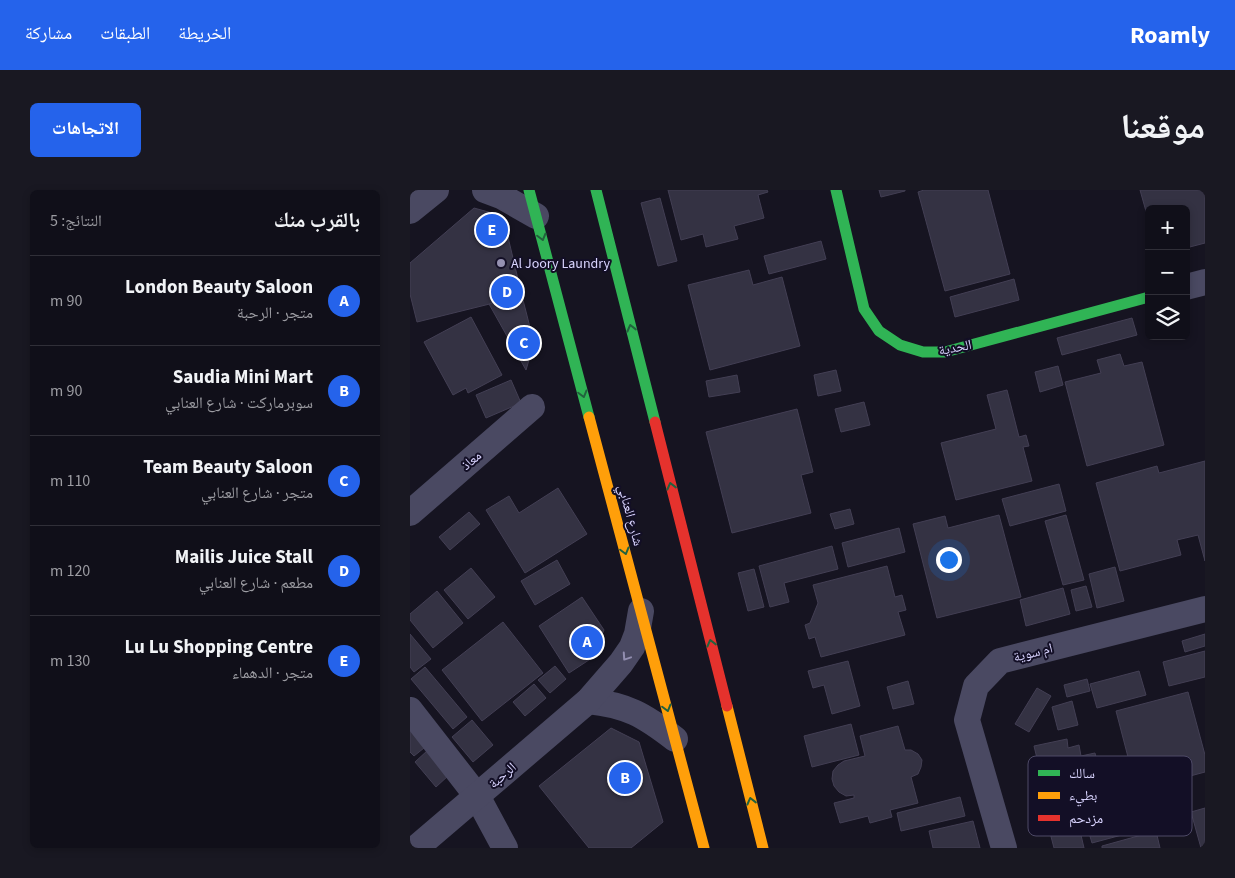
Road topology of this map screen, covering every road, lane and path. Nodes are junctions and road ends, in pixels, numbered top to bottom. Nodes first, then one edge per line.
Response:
1 (436, 190) edge
2 (484, 190) edge
3 (529, 190) edge
4 (596, 190) edge
5 (836, 190) edge
6 (410, 211) edge
7 (536, 216) junction
8 (1205, 282) edge
9 (1190, 286) edge
10 (1145, 298) edge
11 (532, 408) dead end
12 (410, 513) edge
13 (1205, 609) edge
14 (641, 611) junction
15 (588, 702) junction
16 (410, 710) edge
17 (675, 740) junction
18 (477, 796) junction
19 (416, 848) edge
20 (505, 848) edge
21 (704, 848) edge
22 (763, 848) edge
23 (1004, 848) edge

1 - 6 street
2 - 7 street
3 - 7 street, شارع العنابي
22 -> 4 street
5 - 10 street, الحدية
7 -> 14 street, شارع العنابي
8 - 9 street
11 - 12 street, معاذ
13 - 23 street, ام سوية
14 -> 15 street, الرحبة
14 -> 17 street, شارع العنابي
15 - 17 street
15 - 18 street, الرحبة
16 - 18 street
17 - 21 street, شارع العنابي
18 - 19 street, الرحبة
18 - 20 street

